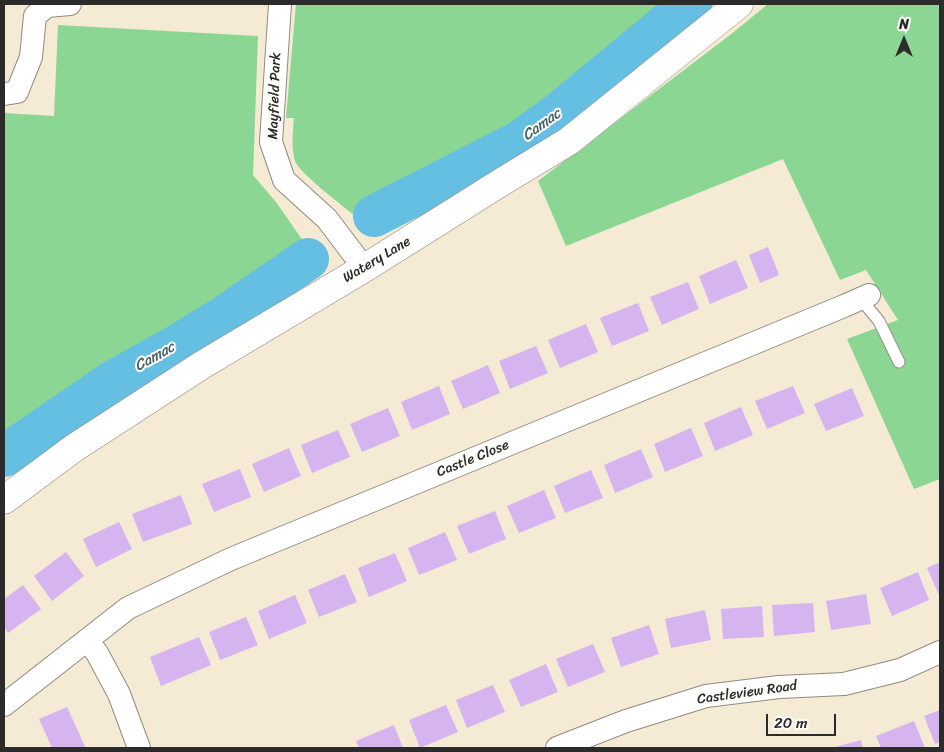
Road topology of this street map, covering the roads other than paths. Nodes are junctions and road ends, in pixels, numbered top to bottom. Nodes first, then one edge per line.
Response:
1 (70, 4) edge
2 (280, 4) edge
3 (739, 4) edge
4 (39, 7) edge
5 (4, 94) edge
6 (356, 260) junction
7 (864, 296) joint
8 (899, 362) dead end
9 (4, 500) edge
10 (87, 640) junction
11 (940, 652) edge
12 (4, 705) edge
13 (139, 748) edge
14 (558, 748) edge

1 - 4 street
2 - 6 street, Mayfield Park
3 - 6 street, Watery Lane
4 - 5 street
6 - 9 street, Watery Lane
7 - 8 lane
7 - 10 street, Castle Close
10 - 12 street, Castle Close
10 - 13 street
11 - 14 street, Castleview Road

